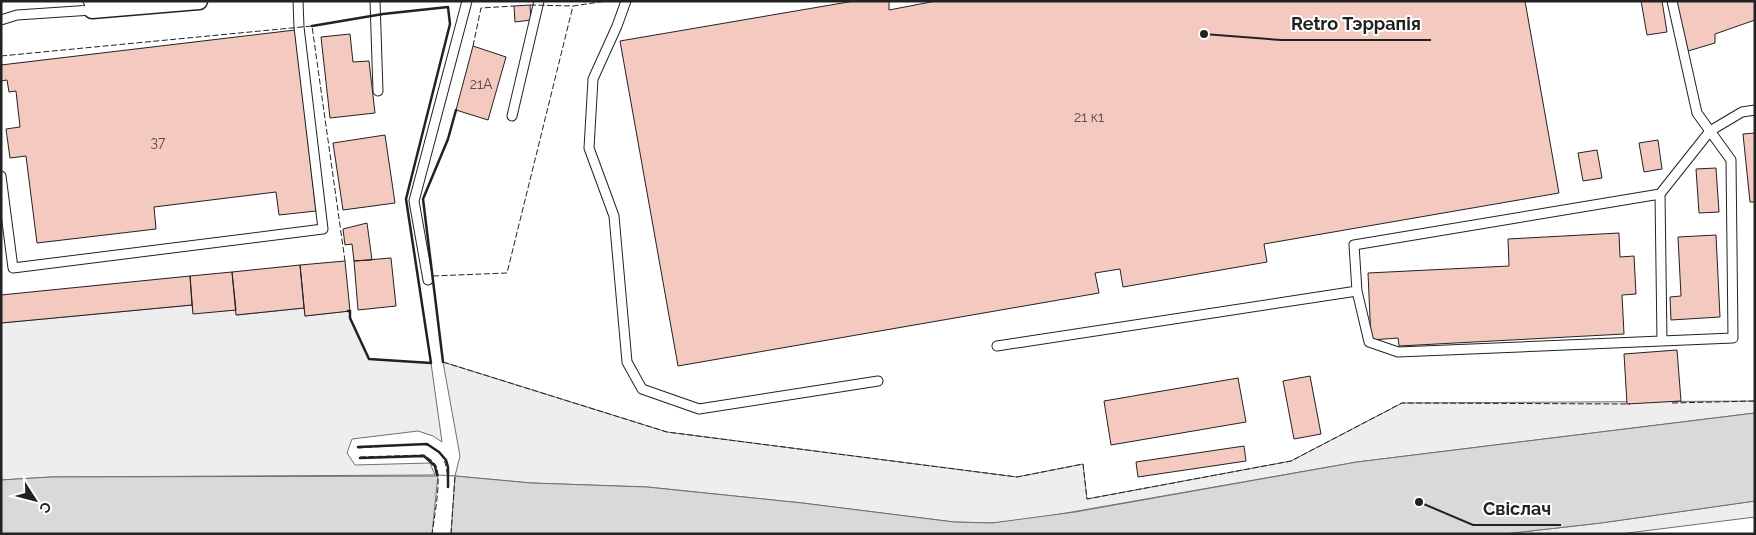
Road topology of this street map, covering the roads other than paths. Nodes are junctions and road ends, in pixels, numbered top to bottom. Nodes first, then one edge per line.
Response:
1 (199, 1) edge
2 (298, 1) edge
3 (374, 1) edge
4 (467, 1) edge
5 (539, 1) edge
6 (626, 1) edge
7 (1672, 1) edge
8 (90, 6) edge
9 (1, 20) edge
10 (378, 91) dead end
11 (1755, 110) edge
12 (512, 116) dead end
13 (1710, 131) junction
14 (1, 176) edge
15 (1660, 194) junction
16 (3, 198) edge
17 (428, 280) dead end
18 (1357, 291) junction
19 (1662, 341) junction
20 (997, 346) dead end
21 (878, 381) dead end

1 - 8 street
2 - 16 lane
3 - 10 lane
4 - 17 lane
5 - 12 lane
6 - 21 lane
7 - 13 lane
8 - 9 lane
11 - 13 lane
13 - 15 lane
13 - 19 lane
14 - 16 lane
15 - 18 lane
15 - 19 lane
18 - 19 lane
18 - 20 lane

